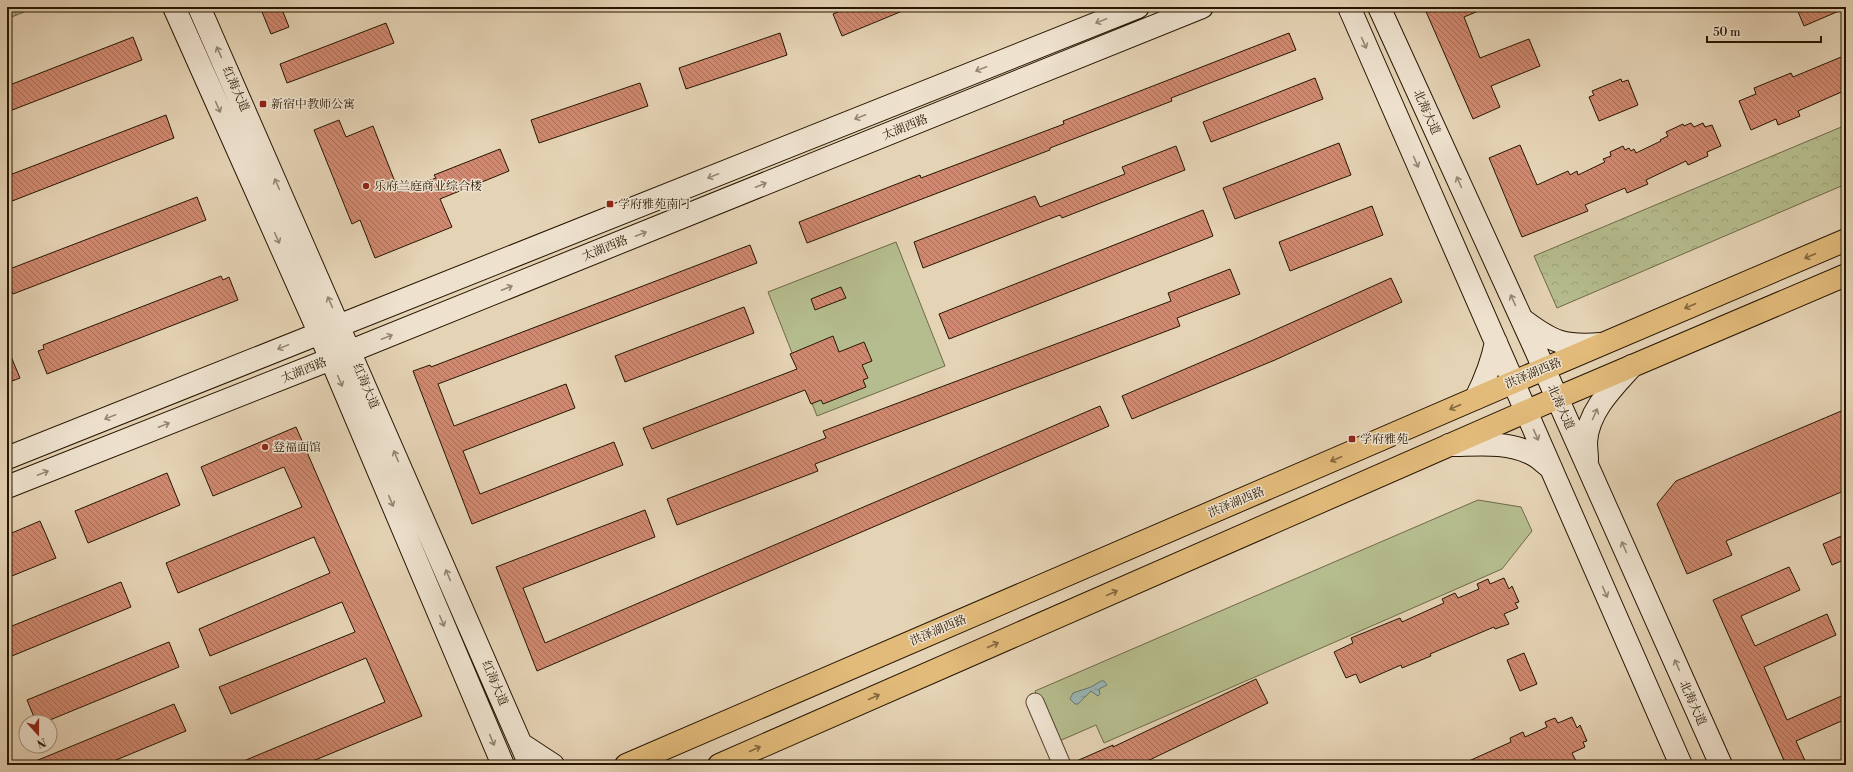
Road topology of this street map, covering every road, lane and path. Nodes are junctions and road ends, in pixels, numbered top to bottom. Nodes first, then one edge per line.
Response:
1 (174, 7) edge
2 (200, 7) edge
3 (1138, 7) edge
4 (1202, 7) edge
5 (1349, 7) edge
6 (1379, 7) edge
7 (1846, 240) edge
8 (1495, 260) junction
9 (1466, 274) junction
10 (1846, 275) edge
11 (1522, 320) junction
12 (339, 324) junction
13 (1646, 325) junction
14 (319, 333) junction
15 (1496, 342) junction
16 (1601, 344) junction
17 (351, 351) junction
18 (1656, 356) junction
19 (331, 359) junction
20 (1632, 366) junction
21 (1544, 369) junction
22 (1513, 382) junction
23 (1476, 398) junction
24 (1557, 398) junction
25 (1526, 412) junction
26 (1401, 430) junction
27 (1449, 445) junction
28 (7, 458) edge
29 (1418, 459) junction
30 (1587, 465) junction
31 (1551, 468) junction
32 (7, 487) edge
33 (1613, 523) junction
34 (1582, 538) junction
35 (1035, 702) dead end
36 (521, 744) junction
37 (636, 762) edge
38 (502, 764) edge
39 (530, 765) edge
40 (553, 765) edge
41 (719, 765) edge
42 (1062, 765) edge
43 (1681, 765) edge
44 (1721, 765) edge

1 -> 14 street, 红海大道
12 -> 2 street, 红海大道
3 -> 12 street
17 -> 4 street, 太湖西路
5 -> 9 street
8 -> 6 street, 北海大道
7 -> 13 main road, 洪泽湖西路
8 - 9 street
11 -> 8 street, 北海大道
9 - 15 street
10 - 18 main road
11 - 16 street
11 - 21 street, 北海大道
12 - 14 street
12 - 17 street, 红海大道
13 - 16 main road, 洪泽湖西路
13 - 18 main road
14 - 19 street, 红海大道
14 -> 28 street
15 - 22 street
15 - 23 street
16 - 21 main road, 洪泽湖西路
17 - 19 street, 太湖西路
36 -> 17 street, 红海大道
18 - 20 main road
32 -> 19 street, 太湖西路
19 -> 38 street, 红海大道
20 - 24 main road
30 -> 20 street
21 - 22 main road, 洪泽湖西路
21 - 24 street, 北海大道
22 - 23 main road, 洪泽湖西路
22 - 25 street
23 -> 26 main road, 洪泽湖西路
24 - 25 main road
24 - 30 street, 北海大道
25 - 27 main road
25 -> 31 street
26 - 29 main road
26 -> 37 main road, 洪泽湖西路
27 - 29 main road
27 - 31 street
41 -> 29 main road
30 - 33 street, 北海大道
31 - 34 street
33 - 34 street
44 -> 33 street, 北海大道
34 -> 43 street
35 - 42 street
36 - 39 street, 红海大道
36 - 40 street

